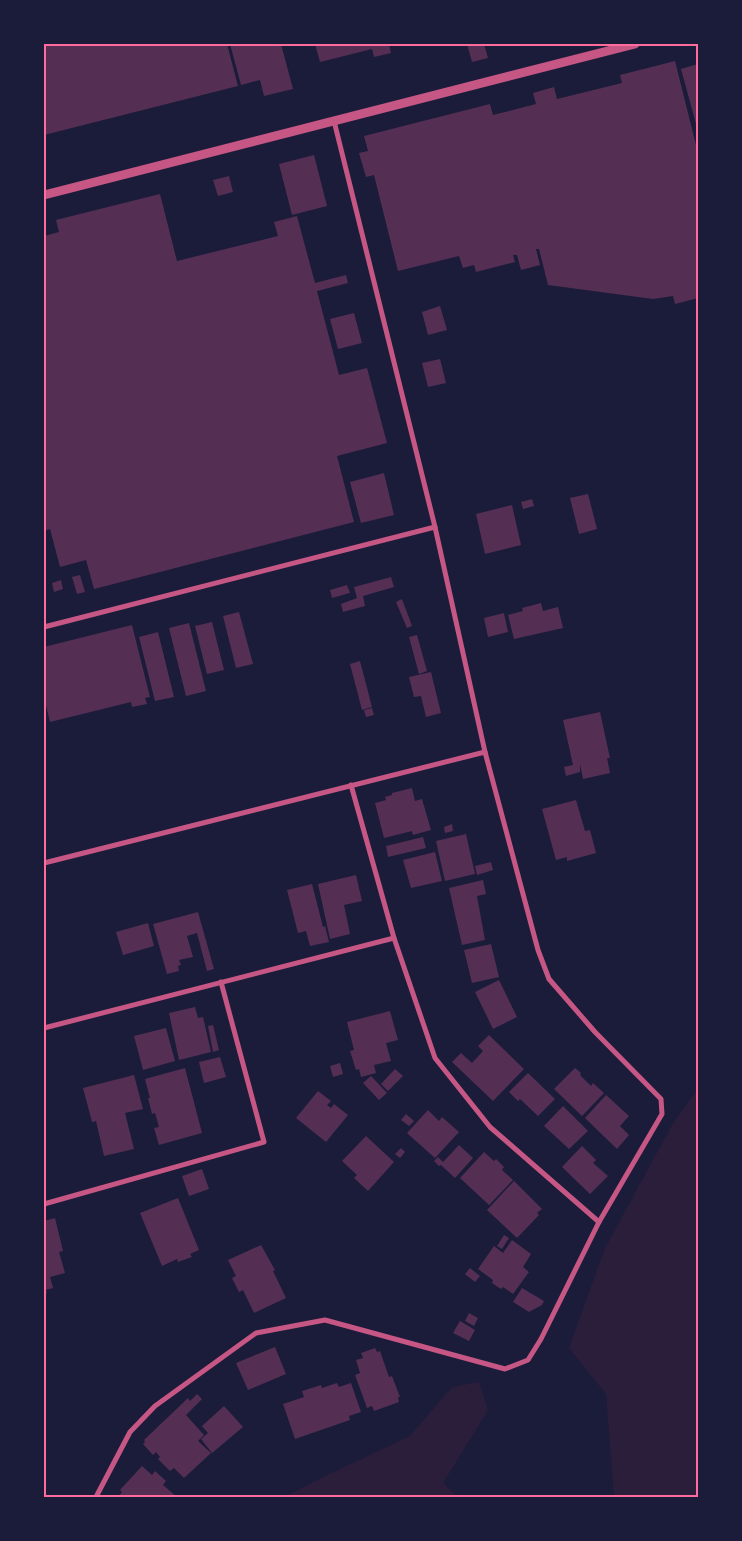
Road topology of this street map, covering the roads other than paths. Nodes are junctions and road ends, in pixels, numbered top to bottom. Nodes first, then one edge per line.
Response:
1 (629, 44) edge
2 (334, 121) junction
3 (44, 195) edge
4 (435, 527) junction
5 (44, 627) edge
6 (485, 752) junction
7 (350, 785) junction
8 (44, 863) edge
9 (394, 938) junction
10 (221, 982) junction
11 (44, 1028) edge
12 (44, 1204) edge
13 (599, 1222) junction
14 (96, 1497) edge

1 - 2 street
2 - 3 street
2 - 4 street
4 - 5 street
4 - 6 street
6 - 7 street
6 - 13 street
7 - 8 street
7 - 9 street
9 - 10 street
9 - 13 street
10 - 11 street
10 - 12 street
13 - 14 street

